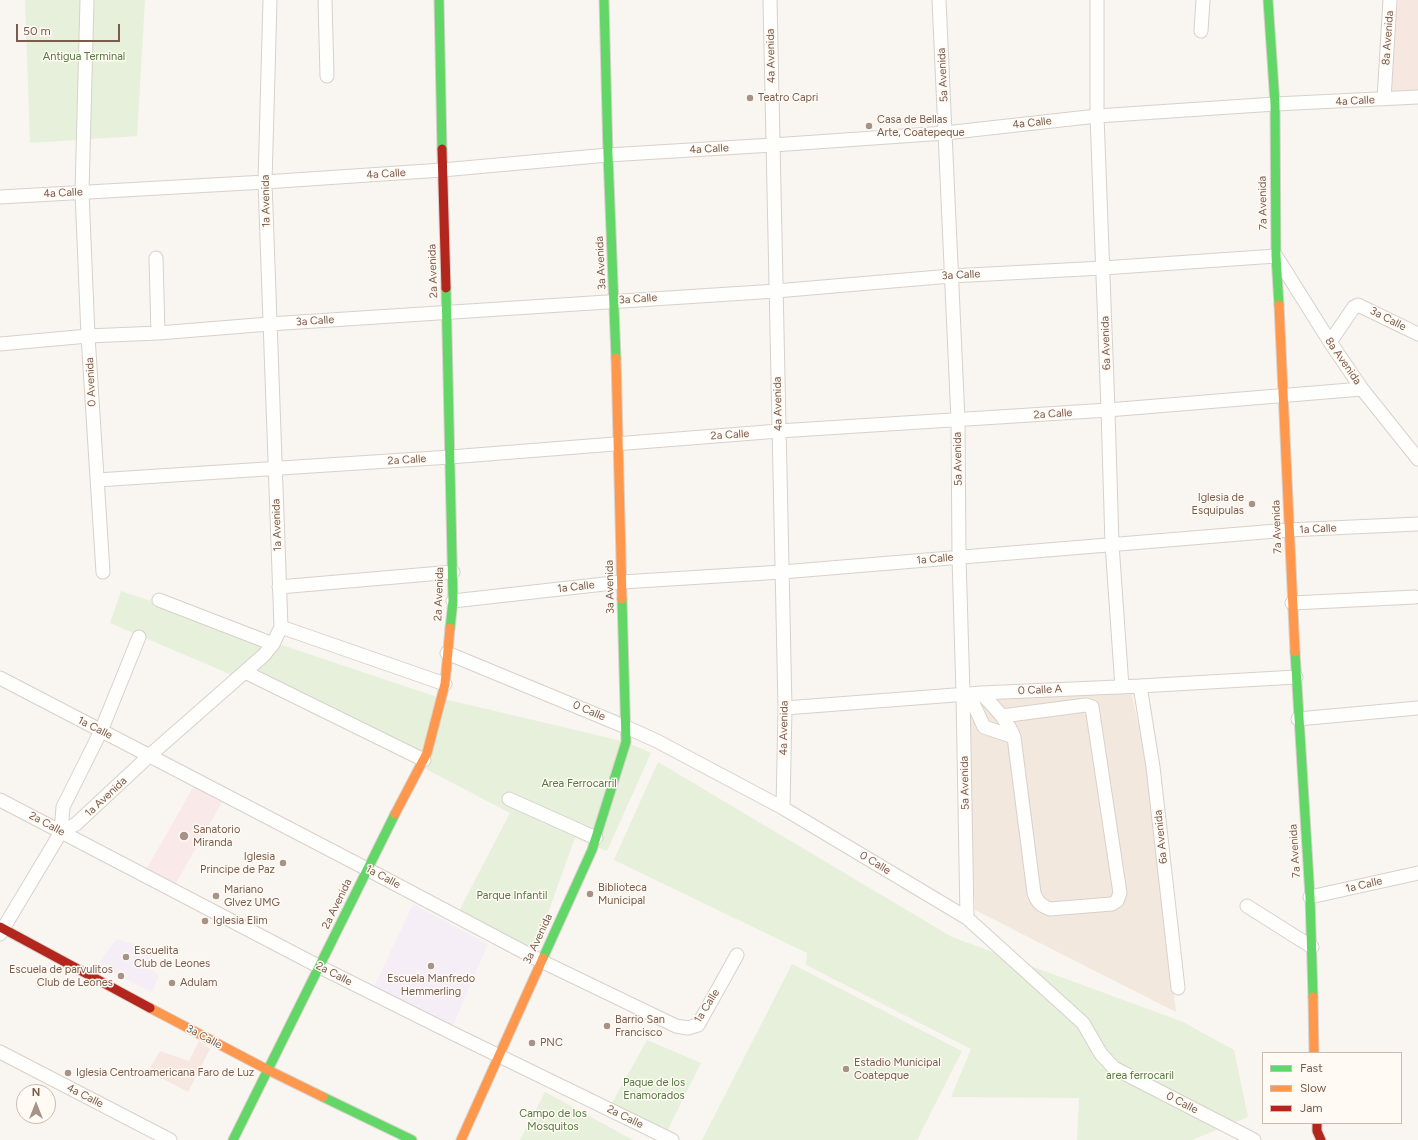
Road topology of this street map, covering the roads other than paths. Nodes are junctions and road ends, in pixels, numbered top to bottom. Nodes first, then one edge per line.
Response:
1 (87, 0) edge
2 (270, 0) edge
3 (325, 0) edge
4 (439, 0) edge
5 (604, 0) edge
6 (770, 0) edge
7 (939, 0) edge
8 (1098, 0) edge
9 (1202, 0) edge
10 (1268, 0) edge
11 (1390, 0) edge
12 (1202, 32) dead end
13 (327, 76) dead end
14 (1418, 97) edge
15 (1384, 100) junction
16 (1275, 104) junction
17 (1098, 116) junction
18 (945, 133) junction
19 (773, 145) junction
20 (608, 155) junction
21 (442, 170) junction
22 (265, 182) junction
23 (82, 192) junction
24 (0, 197) edge
25 (1276, 256) junction
26 (156, 258) dead end
27 (1103, 268) junction
28 (951, 276) junction
29 (776, 291) junction
30 (615, 301) junction
31 (447, 313) junction
32 (269, 324) junction
33 (158, 333) junction
34 (1418, 334) edge
35 (88, 336) junction
36 (1330, 342) junction
37 (0, 344) edge
38 (1362, 389) junction
39 (1284, 396) junction
40 (1108, 410) junction
41 (958, 420) junction
42 (779, 431) junction
43 (619, 443) junction
44 (450, 457) junction
45 (1418, 459) edge
46 (276, 468) junction
47 (97, 480) junction
48 (1418, 524) edge
49 (1288, 530) junction
50 (1112, 544) junction
51 (959, 557) junction
52 (103, 572) dead end
53 (453, 572) junction
54 (782, 572) junction
55 (622, 582) junction
56 (279, 587) junction
57 (1415, 597) dead end
58 (159, 600) dead end
59 (453, 601) junction
60 (1292, 603) junction
61 (281, 627) junction
62 (139, 637) dead end
63 (273, 644) junction
64 (447, 653) junction
65 (245, 672) junction
66 (1296, 677) junction
67 (0, 678) edge
68 (445, 684) junction
69 (1140, 686) junction
70 (1122, 687) junction
71 (971, 694) junction
72 (784, 708) junction
73 (1418, 708) edge
74 (1002, 716) junction
75 (1298, 719) junction
76 (626, 727) junction
77 (101, 731) junction
78 (1014, 737) junction
79 (149, 756) junction
80 (424, 760) junction
81 (508, 799) dead end
82 (0, 800) edge
83 (782, 808) junction
84 (61, 832) junction
85 (596, 838) junction
86 (367, 869) junction
87 (1418, 873) edge
88 (1310, 897) junction
89 (1247, 906) dead end
90 (967, 918) junction
91 (1, 930) edge
92 (1312, 947) junction
93 (737, 955) dead end
94 (541, 961) junction
95 (320, 967) junction
96 (1178, 988) dead end
97 (0, 1052) edge
98 (1314, 1052) edge
99 (498, 1055) junction
100 (268, 1070) junction
101 (1317, 1124) edge
102 (170, 1140) edge
103 (232, 1140) edge
104 (412, 1140) edge
105 (461, 1140) edge
106 (672, 1140) edge
107 (1254, 1140) edge
108 (1321, 1140) edge

1 - 23 street, 0 Avenida
2 - 22 street, 1a Avenida
3 - 13 street
4 - 21 main road, 2a Avenida
5 - 20 main road, 3a Avenida
6 - 19 street, 4a Avenida
7 - 18 street, 5a Avenida
8 - 17 street, 6a Avenida
9 - 12 street
10 - 16 main road, 7a Avenida
11 - 15 street, 8a Avenida
14 - 15 street, 4a Calle
15 - 16 street, 4a Calle
16 - 17 street, 4a Calle
16 - 25 main road, 7a Avenida
17 - 18 street, 4a Calle
17 - 27 street, 6a Avenida
18 - 19 street, 4a Calle
18 - 28 street, 5a Avenida
19 - 20 street, 4a Calle
19 - 29 street, 4a Avenida
20 - 21 street, 4a Calle
20 - 30 main road, 3a Avenida
21 - 22 street, 4a Calle
21 - 31 main road, 2a Avenida
22 - 23 street, 4a Calle
22 - 32 street, 1a Avenida
23 - 24 street, 4a Calle
23 - 35 street, 0 Avenida
25 - 27 street, 3a Calle
25 - 36 street, 8a Avenida
25 - 39 main road, 7a Avenida
26 - 33 street
27 - 28 street, 3a Calle
27 - 40 street, 6a Avenida
28 - 29 street, 3a Calle
28 - 41 street, 5a Avenida
29 - 30 street, 3a Calle
29 - 42 street, 4a Avenida
30 - 31 street, 3a Calle
30 - 43 main road, 3a Avenida
31 - 32 street, 3a Calle
31 - 44 main road, 2a Avenida
32 - 33 street, 3a Calle
32 - 46 street, 1a Avenida
33 - 35 street, 3a Calle
34 - 36 street, 3a Calle
35 - 37 street, 3a Calle
35 - 47 street, 0 Avenida
36 - 38 street, 8a Avenida
38 - 39 street, 2a Calle
38 - 45 street, 8a Avenida
39 - 40 street, 2a Calle
39 - 49 main road, 7a Avenida
40 - 41 street, 2a Calle
40 - 50 street, 6a Avenida
41 - 42 street, 2a Calle
41 - 51 street, 5a Avenida
42 - 43 street, 2a Calle
42 - 54 street, 4a Avenida
43 - 44 street, 2a Calle
43 - 55 main road, 3a Avenida
44 - 46 street, 2a Calle
44 - 53 main road, 2a Avenida
46 - 47 street, 2a Calle
46 - 56 street, 1a Avenida
47 - 52 street, 0 Avenida
48 - 49 street, 1a Calle
49 - 50 street, 1a Calle
49 - 60 main road, 7a Avenida
50 - 51 street, 1a Calle
50 - 70 street, 6a Avenida
51 - 54 street, 1a Calle
51 - 71 street, 5a Avenida
53 - 56 street
53 - 59 main road, 2a Avenida
54 - 55 street, 1a Calle
54 - 72 street, 4a Avenida
55 - 59 street, 1a Calle
55 - 76 main road, 3a Avenida
56 - 61 street, 1a Avenida
57 - 60 street
58 - 63 street
59 - 64 main road, 2a Avenida
60 - 66 main road, 7a Avenida
61 - 63 street, 1a Avenida
61 - 68 street
62 - 77 street
63 - 65 street, 1a Avenida
64 - 68 main road, 2a Avenida
64 - 76 street, 0 Calle
65 - 79 street, 1a Avenida
65 - 80 street
66 - 69 street, 0 Calle A
66 - 75 main road, 7a Avenida
67 - 77 street, 1a Calle
68 - 80 main road, 2a Avenida
69 - 70 street, 0 Calle A
69 - 96 street, 6a Avenida
70 - 71 street, 0 Calle A
71 - 72 street, 0 Calle A
71 - 74 street
71 - 78 street
71 - 90 street, 5a Avenida
72 - 83 street, 4a Avenida
73 - 75 street
74 - 78 street
74 - 78 street
75 - 88 main road, 7a Avenida
76 - 83 street, 0 Calle
76 - 85 main road, 3a Avenida
77 - 79 street, 1a Calle
77 - 84 street
79 - 84 street, 1a Avenida
79 - 86 street, 1a Calle
80 - 86 main road, 2a Avenida
81 - 85 street
82 - 84 street, 2a Calle
83 - 90 street, 0 Calle
84 - 91 street, 1a Avenida
84 - 95 street, 2a Calle
85 - 94 main road, 3a Avenida
86 - 94 street, 1a Calle
86 - 95 main road, 2a Avenida
87 - 88 street, 1a Calle
88 - 92 main road, 7a Avenida
89 - 92 street
90 - 107 street, 0 Calle
91 - 100 main road, 3a Calle
92 - 98 main road, 7a Avenida
93 - 94 street, 1a Calle
94 - 99 main road, 3a Avenida
95 - 99 street, 2a Calle
95 - 100 main road, 2a Avenida
97 - 102 street, 4a Calle
99 - 105 main road, 3a Avenida
99 - 106 street, 2a Calle
100 - 103 main road, 2a Avenida
100 - 104 main road, 3a Calle
101 - 108 main road

